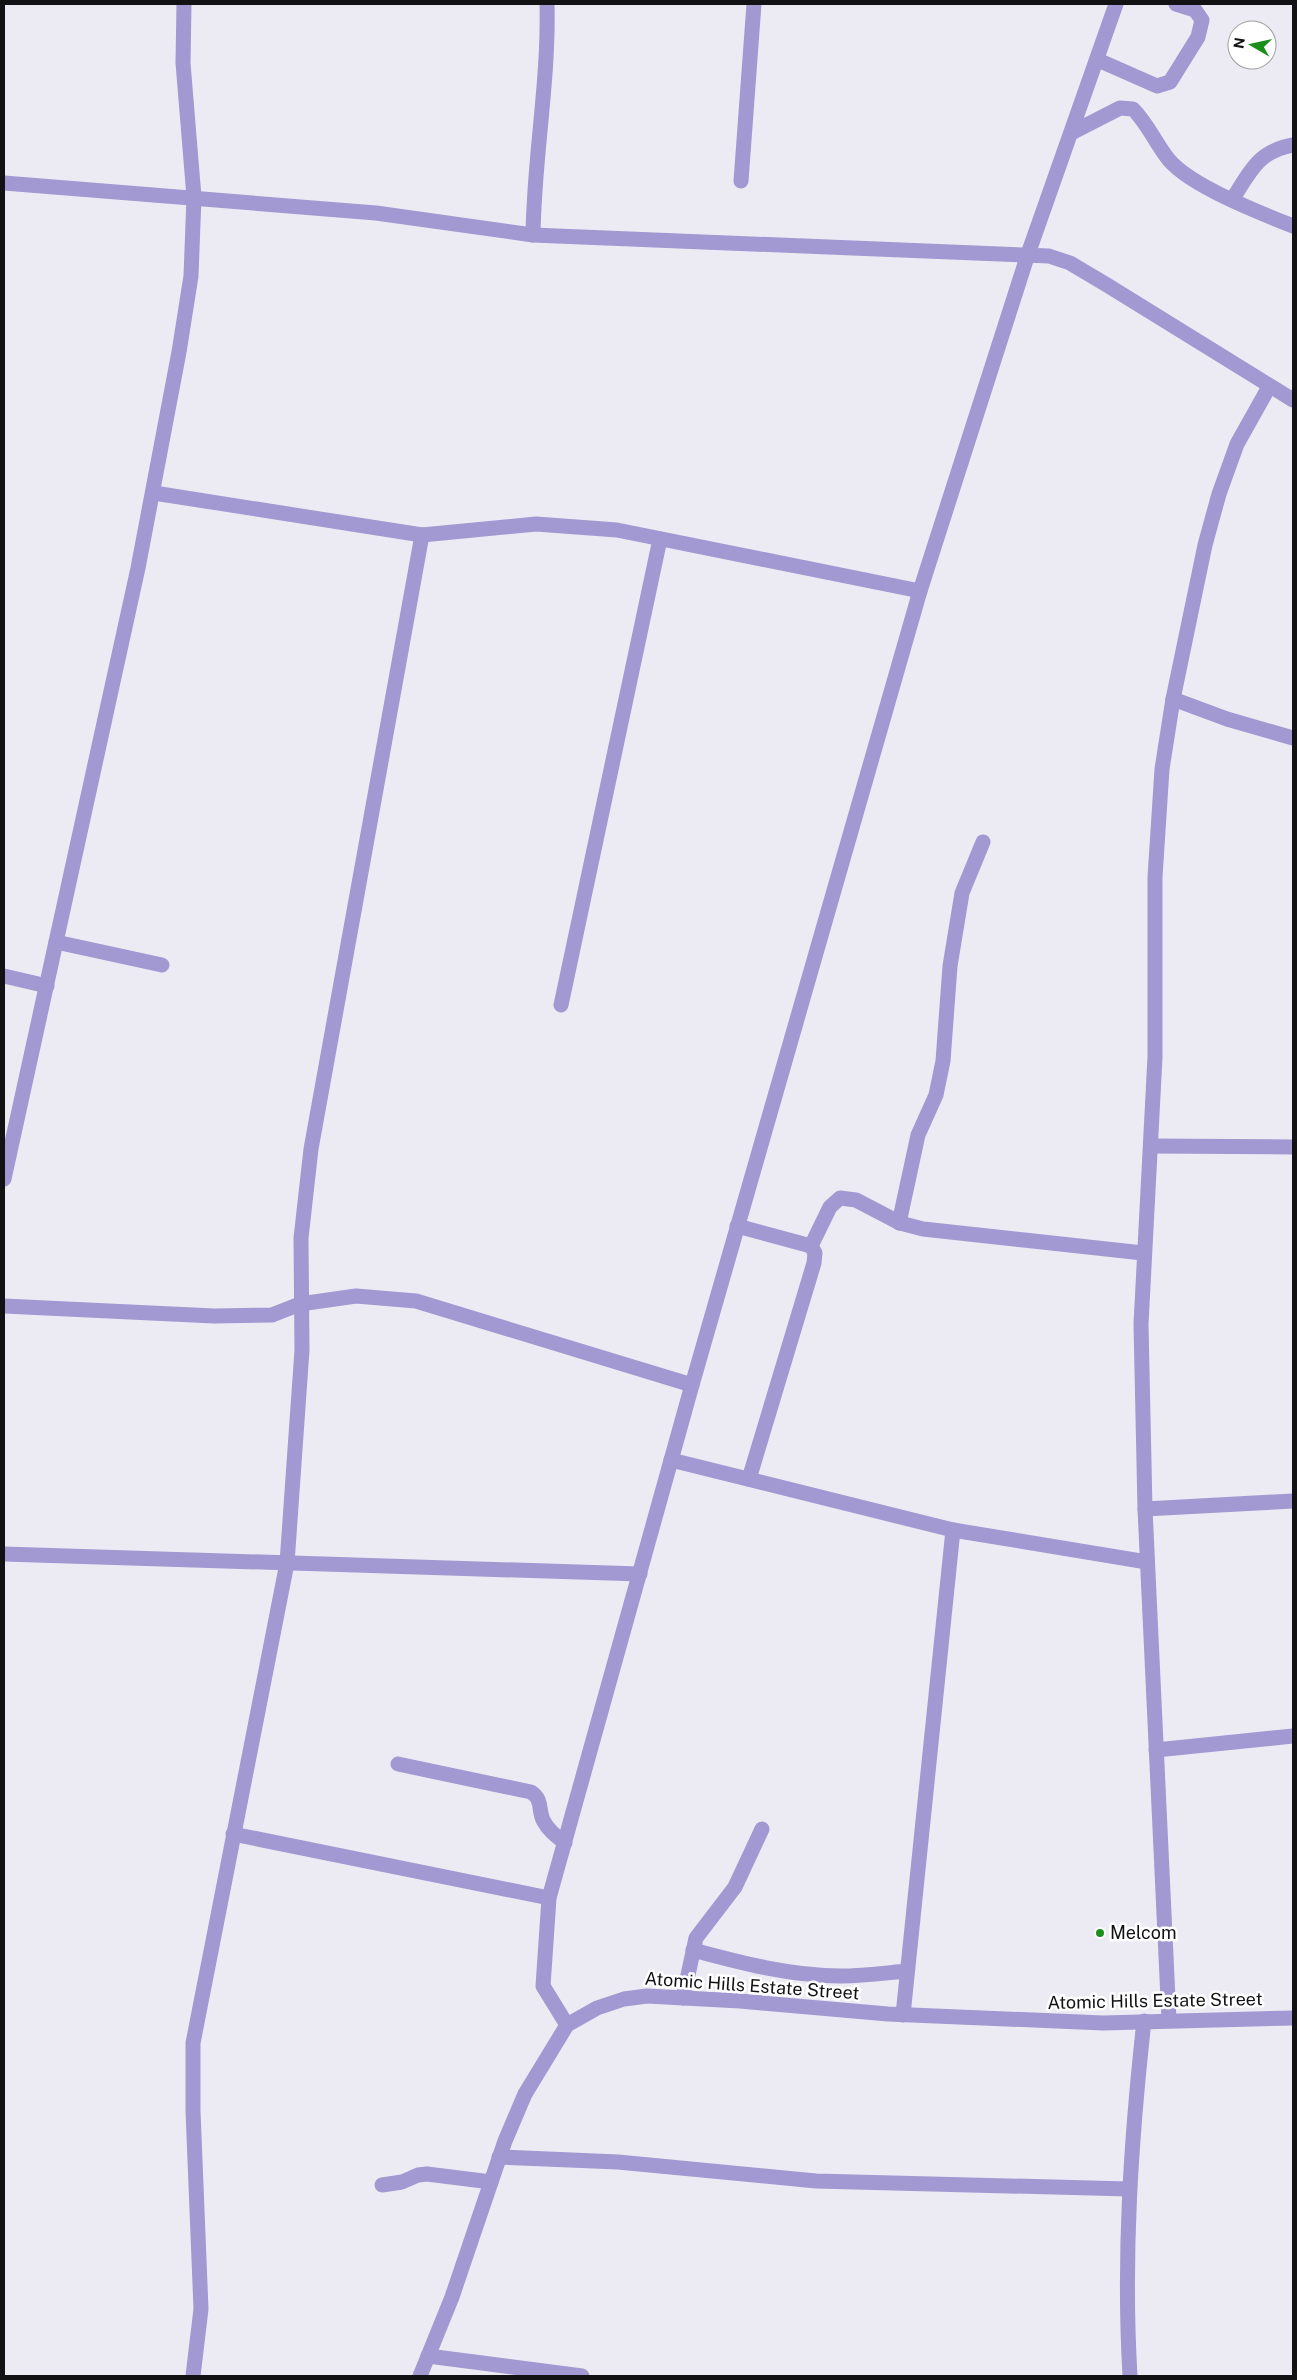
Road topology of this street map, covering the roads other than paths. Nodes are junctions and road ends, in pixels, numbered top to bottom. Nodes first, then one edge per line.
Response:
1 (184, 4) edge
2 (547, 4) edge
3 (754, 4) edge
4 (1116, 4) edge
5 (1176, 4) edge
6 (1098, 60) junction
7 (1073, 132) junction
8 (1293, 146) edge
9 (741, 180) dead end
10 (4, 182) edge
11 (194, 197) junction
12 (1232, 200) junction
13 (1293, 226) edge
14 (533, 234) junction
15 (1028, 254) junction
16 (1269, 388) junction
17 (1293, 400) edge
18 (154, 493) junction
19 (422, 535) junction
20 (660, 539) junction
21 (920, 591) junction
22 (1173, 699) junction
23 (1293, 738) edge
24 (983, 842) dead end
25 (56, 942) junction
26 (162, 965) dead end
27 (4, 976) edge
28 (47, 986) junction
29 (561, 1005) dead end
30 (1151, 1146) junction
31 (1293, 1146) edge
32 (4, 1179) edge
33 (899, 1223) junction
34 (737, 1226) junction
35 (811, 1246) junction
36 (1143, 1253) junction
37 (300, 1304) junction
38 (4, 1306) edge
39 (692, 1384) junction
40 (671, 1460) junction
41 (749, 1479) junction
42 (1293, 1501) edge
43 (1145, 1508) junction
44 (953, 1530) junction
45 (4, 1554) edge
46 (1147, 1562) junction
47 (287, 1563) junction
48 (640, 1574) junction
49 (1293, 1736) edge
50 (1156, 1750) junction
51 (398, 1764) dead end
52 (762, 1829) dead end
53 (233, 1834) junction
54 (565, 1843) junction
55 (549, 1898) junction
56 (693, 1950) junction
57 (907, 1971) junction
58 (683, 1998) junction
59 (903, 2015) junction
60 (1293, 2018) edge
61 (1169, 2020) junction
62 (1144, 2021) junction
63 (566, 2025) junction
64 (499, 2157) junction
65 (491, 2182) junction
66 (382, 2185) dead end
67 (1129, 2188) junction
68 (428, 2356) junction
69 (193, 2376) edge
70 (420, 2376) edge
71 (582, 2376) edge
72 (1130, 2376) edge

1 - 11 street
2 - 14 street
3 - 9 street
4 - 6 street
5 - 6 street
6 - 7 street
7 - 12 street
7 - 15 street
8 - 12 street
10 - 11 street
11 - 14 street
11 - 18 street
12 - 13 street
14 - 15 street
15 - 16 street
15 - 21 street
16 - 17 street
16 - 22 street
18 - 19 street
18 - 25 street
19 - 20 street
19 - 37 street
20 - 21 street
20 - 29 street
21 - 34 street
22 - 23 street
22 - 30 street
24 - 33 street
25 - 26 street
25 - 28 street
27 - 28 street
28 - 32 street
30 - 31 street
30 - 36 street
33 - 35 street
33 - 36 street
34 - 35 street
34 - 39 street
35 - 41 street
36 - 43 street
37 - 38 street
37 - 39 street
37 - 47 street
39 - 40 street
40 - 41 street
40 - 48 street
41 - 44 street
42 - 43 street
43 - 46 street
44 - 46 street
44 - 57 street
45 - 47 street
46 - 50 street
47 - 48 street
47 - 53 street
48 - 54 street
49 - 50 street
50 - 61 street
51 - 54 street
52 - 56 street
53 - 55 street
53 - 69 street
54 - 55 street
55 - 63 street
56 - 57 street
56 - 58 street
57 - 59 street
58 - 59 street, Atomic Hills Estate Street
58 - 63 street, Atomic Hills Estate Street
59 - 62 street, Atomic Hills Estate Street
60 - 61 street, Atomic Hills Estate Street
61 - 62 street, Atomic Hills Estate Street
62 - 67 street
63 - 64 street
64 - 65 street
64 - 67 street
65 - 66 street
65 - 68 street
67 - 72 street
68 - 70 street
68 - 71 street

